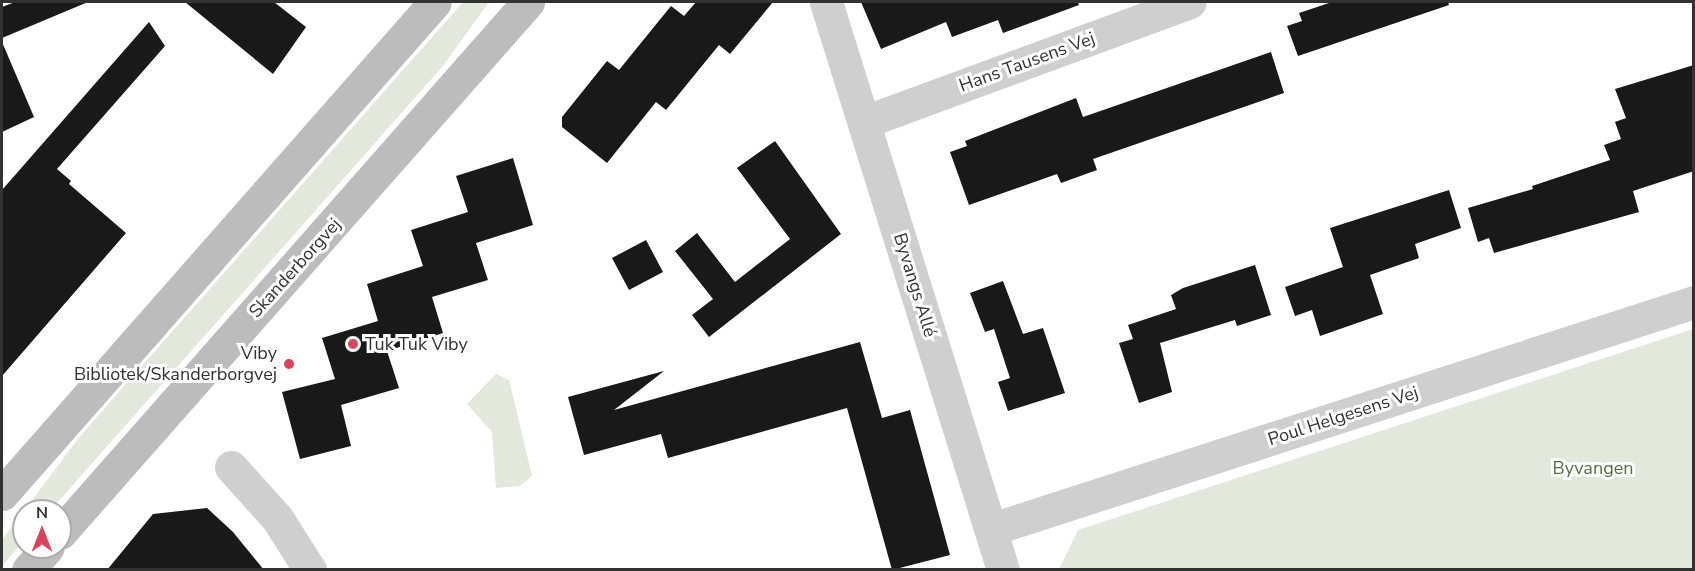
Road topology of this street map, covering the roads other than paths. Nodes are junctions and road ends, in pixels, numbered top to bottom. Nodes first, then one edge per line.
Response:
1 (435, 2) edge
2 (528, 2) edge
3 (826, 2) edge
4 (1190, 2) edge
5 (864, 122) junction
6 (1694, 302) edge
7 (231, 468) dead end
8 (2, 494) edge
9 (72, 519) edge
10 (992, 529) junction
11 (310, 570) edge
12 (1003, 570) edge

1 - 8 street
2 - 9 street, Skanderborgvej
3 - 5 street, Byvangs Allé
4 - 5 street, Hans Tausens Vej
5 - 10 street, Byvangs Allé
6 - 10 street, Poul Helgesens Vej
7 - 11 street
10 - 12 street, Byvangs Allé

